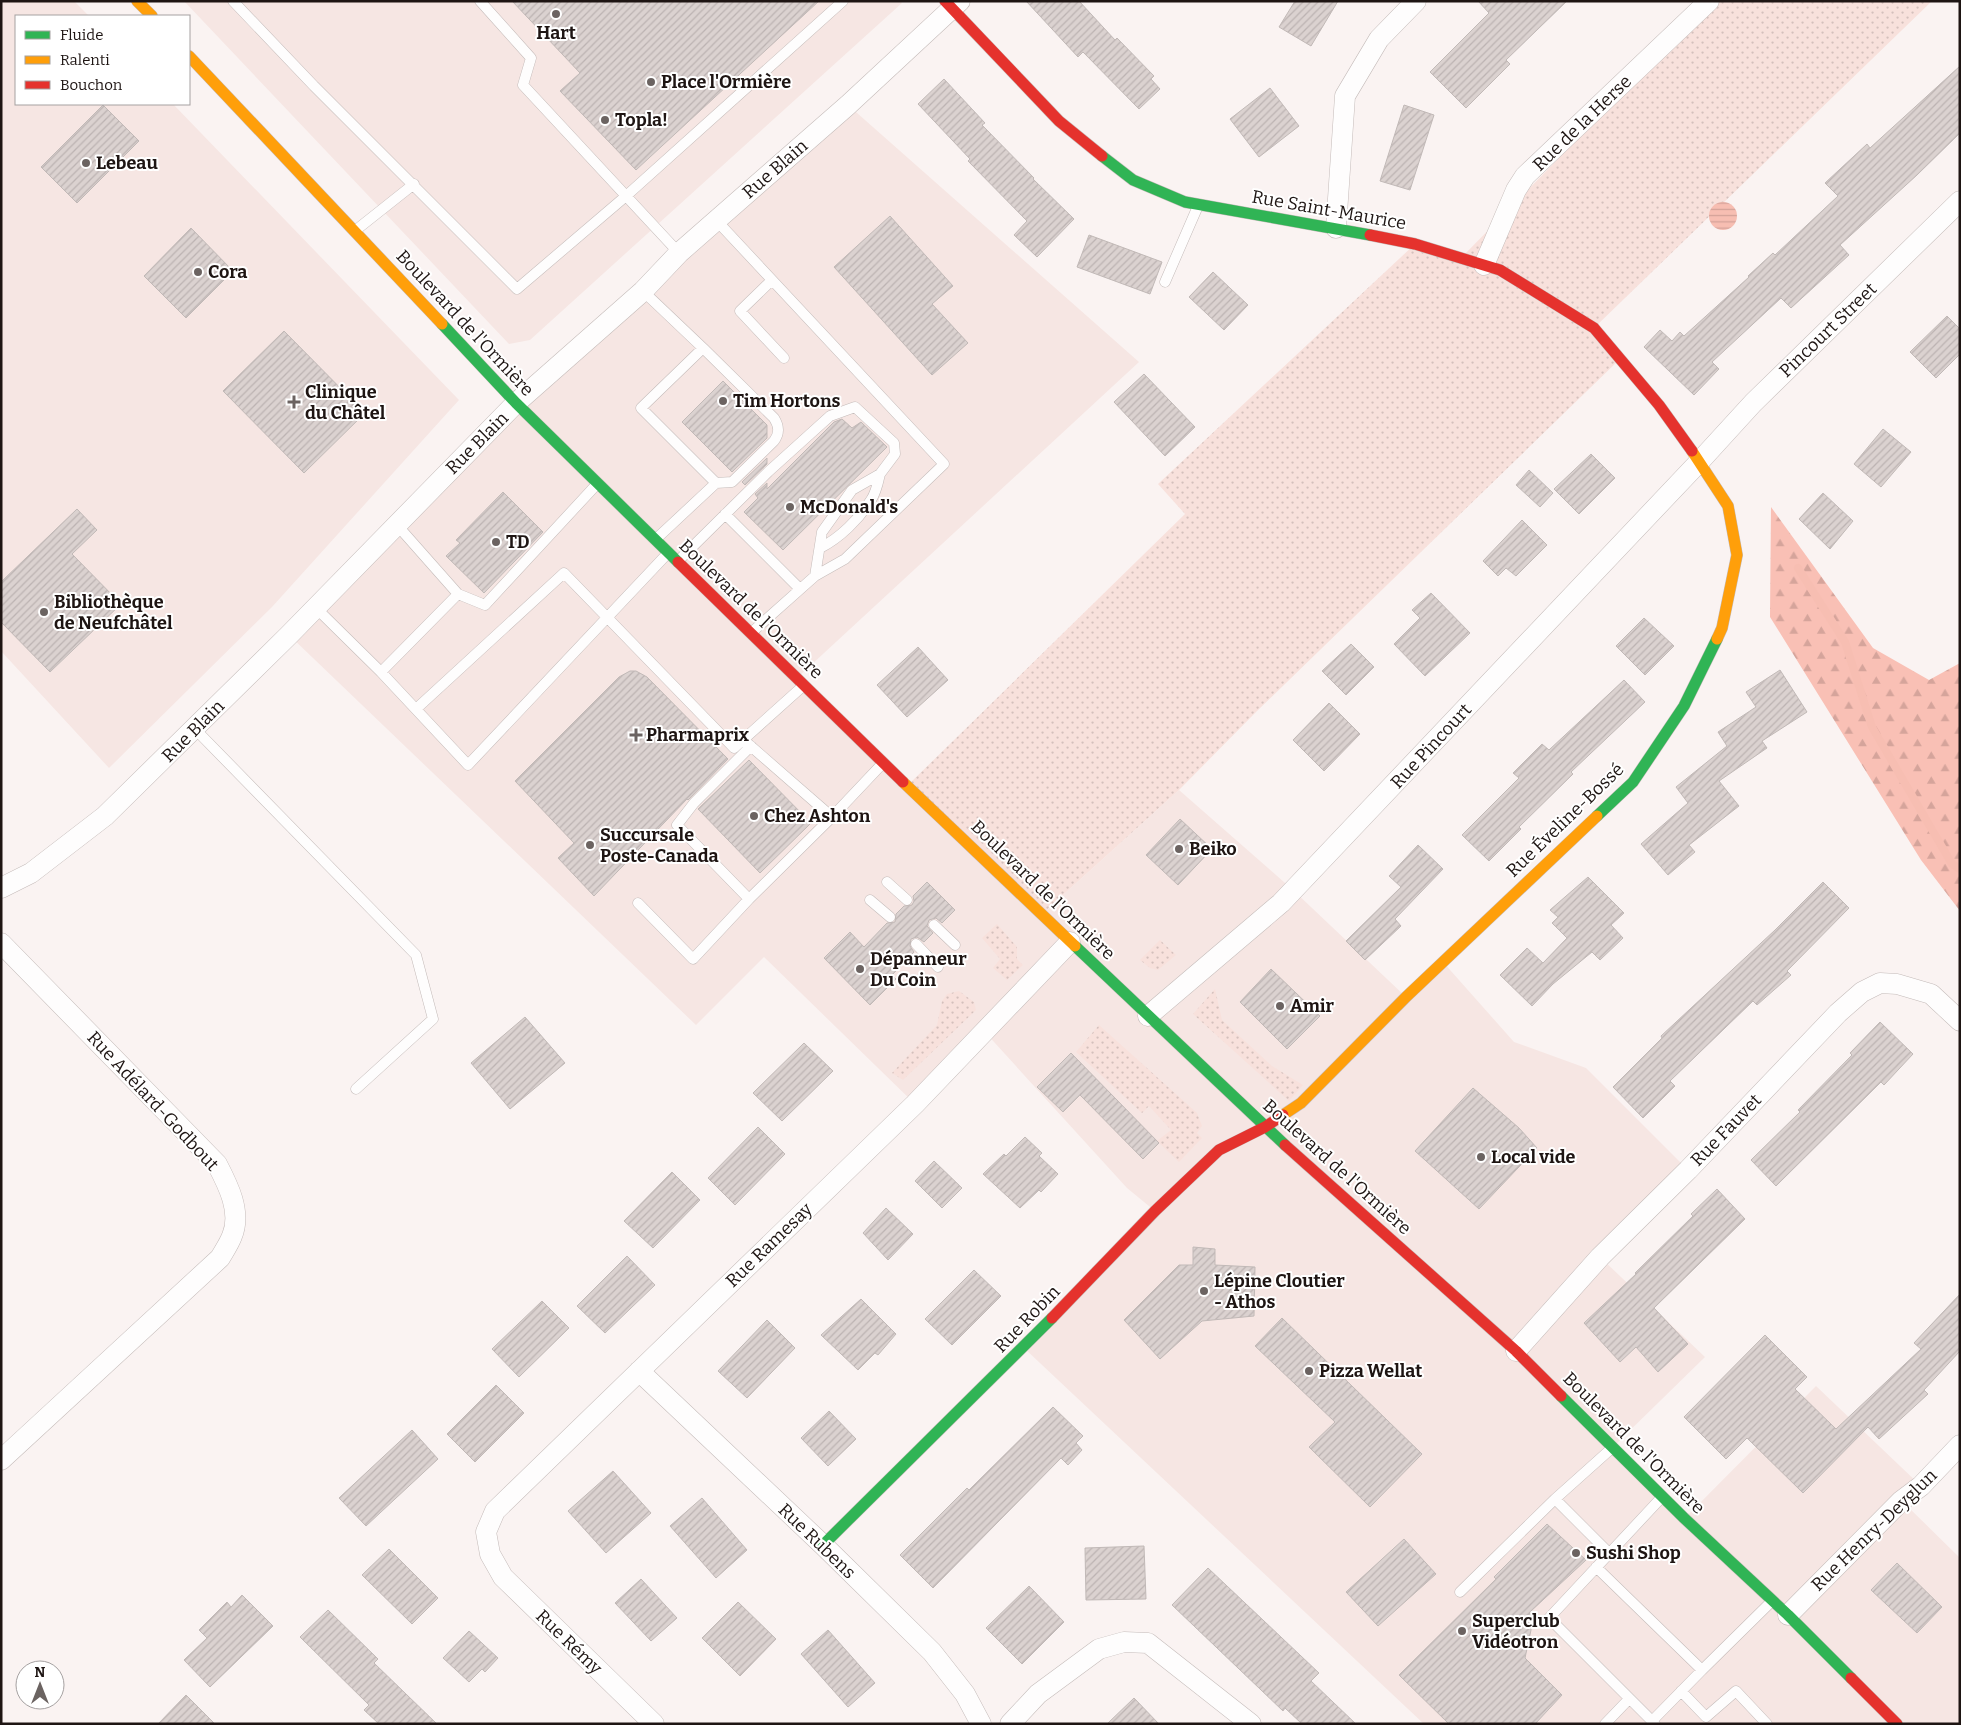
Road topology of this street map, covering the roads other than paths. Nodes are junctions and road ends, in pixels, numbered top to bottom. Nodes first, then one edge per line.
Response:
1 (138, 1) edge
2 (233, 1) edge
3 (480, 1) edge
4 (843, 1) edge
5 (1416, 1) edge
6 (1709, 1) edge
7 (952, 4) edge
8 (151, 15) edge
9 (190, 57) edge
10 (414, 184) junction
11 (626, 196) junction
12 (1960, 201) edge
13 (1198, 205) junction
14 (716, 220) junction
15 (1336, 228) junction
16 (354, 232) junction
17 (679, 253) junction
18 (1484, 265) junction
19 (772, 280) junction
20 (1165, 282) dead end
21 (643, 291) junction
22 (703, 348) junction
23 (784, 358) dead end
24 (516, 403) junction
25 (1700, 461) junction
26 (880, 474) junction
27 (598, 484) junction
28 (716, 484) junction
29 (725, 514) junction
30 (397, 524) junction
31 (656, 540) junction
32 (820, 548) junction
33 (669, 552) junction
34 (678, 561) junction
35 (815, 576) junction
36 (800, 589) junction
37 (458, 594) junction
38 (316, 608) junction
39 (607, 617) junction
40 (751, 633) junction
41 (381, 672) junction
42 (804, 685) junction
43 (416, 709) junction
44 (195, 729) junction
45 (747, 744) junction
46 (883, 763) junction
47 (832, 818) junction
48 (887, 882) dead end
49 (1, 888) edge
50 (750, 899) junction
51 (870, 900) dead end
52 (907, 900) dead end
53 (638, 902) dead end
54 (890, 917) dead end
55 (934, 925) dead end
56 (1070, 942) junction
57 (1, 943) edge
58 (916, 944) dead end
59 (954, 945) dead end
60 (938, 967) dead end
61 (1148, 1016) junction
62 (1960, 1021) edge
63 (356, 1089) dead end
64 (1265, 1127) junction
65 (1516, 1350) junction
66 (639, 1371) junction
67 (1960, 1444) edge
68 (1613, 1447) junction
69 (1, 1460) edge
70 (1662, 1496) junction
71 (1555, 1499) junction
72 (822, 1546) junction
73 (1609, 1553) junction
74 (490, 1554) joint
75 (1596, 1567) junction
76 (1460, 1592) dead end
77 (1772, 1600) junction
78 (1788, 1615) junction
79 (1702, 1670) junction
80 (1681, 1691) junction
81 (1629, 1699) junction
82 (1654, 1722) edge
83 (654, 1724) edge
84 (981, 1724) edge
85 (1010, 1724) edge
86 (1250, 1724) edge
87 (1605, 1724) edge
88 (1767, 1724) edge
89 (1897, 1724) edge

1 - 8 main road
2 - 10 lane
3 - 11 lane
4 - 11 lane
5 - 15 street
6 - 18 street, Rue de la Herse
7 - 13 main road, Rue Saint-Maurice
7 - 14 street, Rue Blain
9 - 16 main road, Boulevard de l'Ormière
10 - 11 lane
10 - 16 lane
11 - 17 lane
12 - 25 street, Pincourt Street
13 - 15 main road, Rue Saint-Maurice
13 - 20 lane
14 - 17 street, Rue Blain
14 - 19 lane
15 - 18 main road, Rue Saint-Maurice
16 - 24 main road, Boulevard de l'Ormière
17 - 21 street, Rue Blain
18 - 25 main road, Rue Saint-Maurice
19 - 23 lane
19 - 35 lane
21 - 22 lane
21 - 24 street, Rue Blain
22 - 28 lane
22 - 28 lane
24 - 27 main road, Boulevard de l'Ormière
24 - 30 street, Rue Blain
25 - 61 street, Rue Pincourt
25 - 64 main road, Rue Éveline-Bossé
26 - 29 lane
26 - 32 lane
26 - 32 lane
27 - 31 main road, Boulevard de l'Ormière
27 - 37 lane
28 - 31 lane
29 - 34 lane
29 - 36 lane
30 - 37 lane
30 - 38 street, Rue Blain
31 - 33 main road, Boulevard de l'Ormière
32 - 35 lane
33 - 34 main road, Boulevard de l'Ormière
33 - 39 lane
34 - 40 main road, Boulevard de l'Ormière
35 - 36 lane
36 - 40 lane
37 - 41 lane
38 - 41 lane
38 - 44 street, Rue Blain
39 - 43 lane
39 - 43 lane
39 - 45 lane
40 - 42 main road, Boulevard de l'Ormière
41 - 43 lane
42 - 45 lane
42 - 46 main road, Boulevard de l'Ormière
44 - 49 street, Rue Blain
44 - 63 lane
45 - 47 lane
45 - 50 lane
46 - 47 lane
46 - 56 main road, Boulevard de l'Ormière
47 - 50 lane
48 - 52 lane
50 - 53 lane
51 - 54 lane
55 - 59 lane
56 - 61 main road, Boulevard de l'Ormière
56 - 66 street, Rue Ramesay
57 - 69 street, Rue Adélard-Godbout
58 - 60 lane
61 - 64 main road, Boulevard de l'Ormière
62 - 65 street, Rue Fauvet
64 - 65 main road, Boulevard de l'Ormière
64 - 72 main road, Rue Robin
65 - 68 main road, Boulevard de l'Ormière
66 - 72 street, Rue Rubens
66 - 74 street, Rue Ramesay
67 - 78 street, Rue Henry-Deyglun
68 - 70 main road, Boulevard de l'Ormière
68 - 71 lane
70 - 73 lane
70 - 77 main road, Boulevard de l'Ormière
71 - 73 lane
71 - 76 lane
72 - 84 street, Rue Rubens
73 - 75 lane
74 - 83 street, Rue Rémy
75 - 79 lane
75 - 81 lane
77 - 78 main road, Boulevard de l'Ormière
77 - 79 lane
78 - 89 main road, Boulevard de l'Ormière
79 - 80 lane
80 - 82 lane
80 - 88 lane
81 - 82 lane
81 - 87 lane
85 - 86 street

